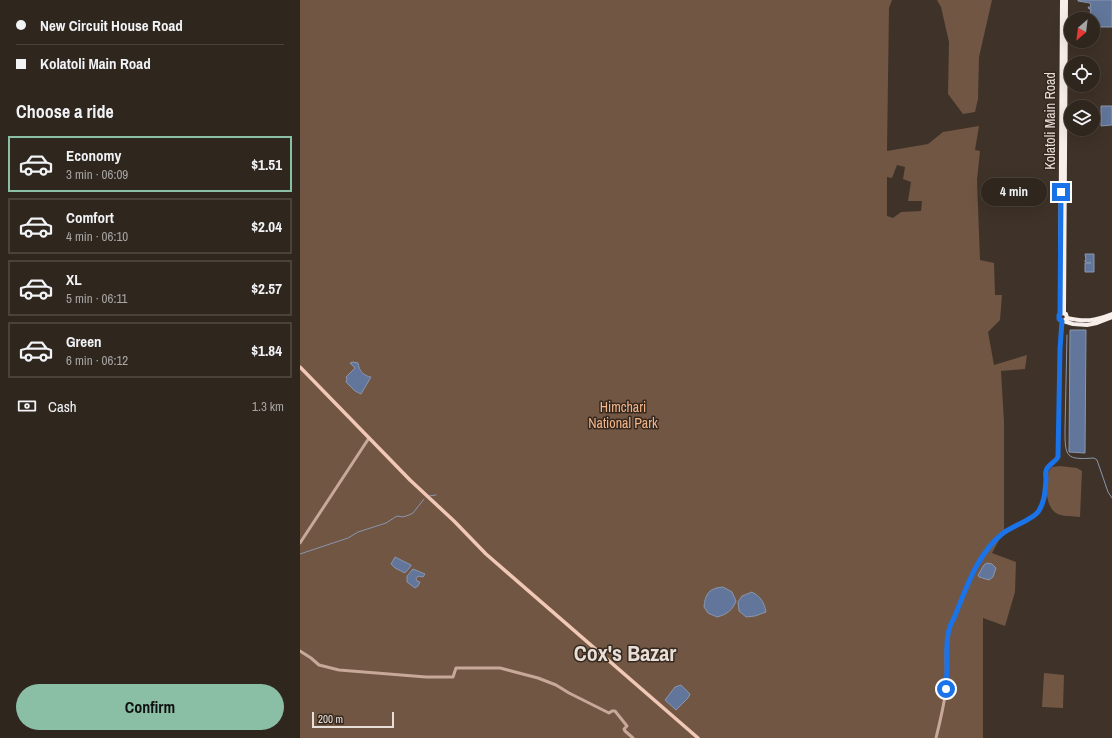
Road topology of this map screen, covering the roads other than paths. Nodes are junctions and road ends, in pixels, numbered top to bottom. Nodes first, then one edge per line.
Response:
1 (1062, 0) edge
2 (1066, 0) edge
3 (1062, 274) junction
4 (1062, 313) junction
5 (1112, 314) edge
6 (1112, 317) edge
7 (1064, 320) junction
8 (300, 367) edge
9 (369, 438) junction
10 (300, 543) edge
11 (300, 651) edge
12 (633, 738) edge
13 (698, 738) edge
14 (936, 738) edge

1 - 3 highway, Kolatoli Main Road
2 - 3 highway, Kolatoli Main Road
3 - 4 highway, Kolatoli Main Road
4 - 7 highway
4 - 7 highway, Kolatoli Main Road
5 - 7 highway
6 - 7 highway
7 - 14 street
8 - 9 main road
9 - 10 street
9 - 13 main road
11 - 12 street

